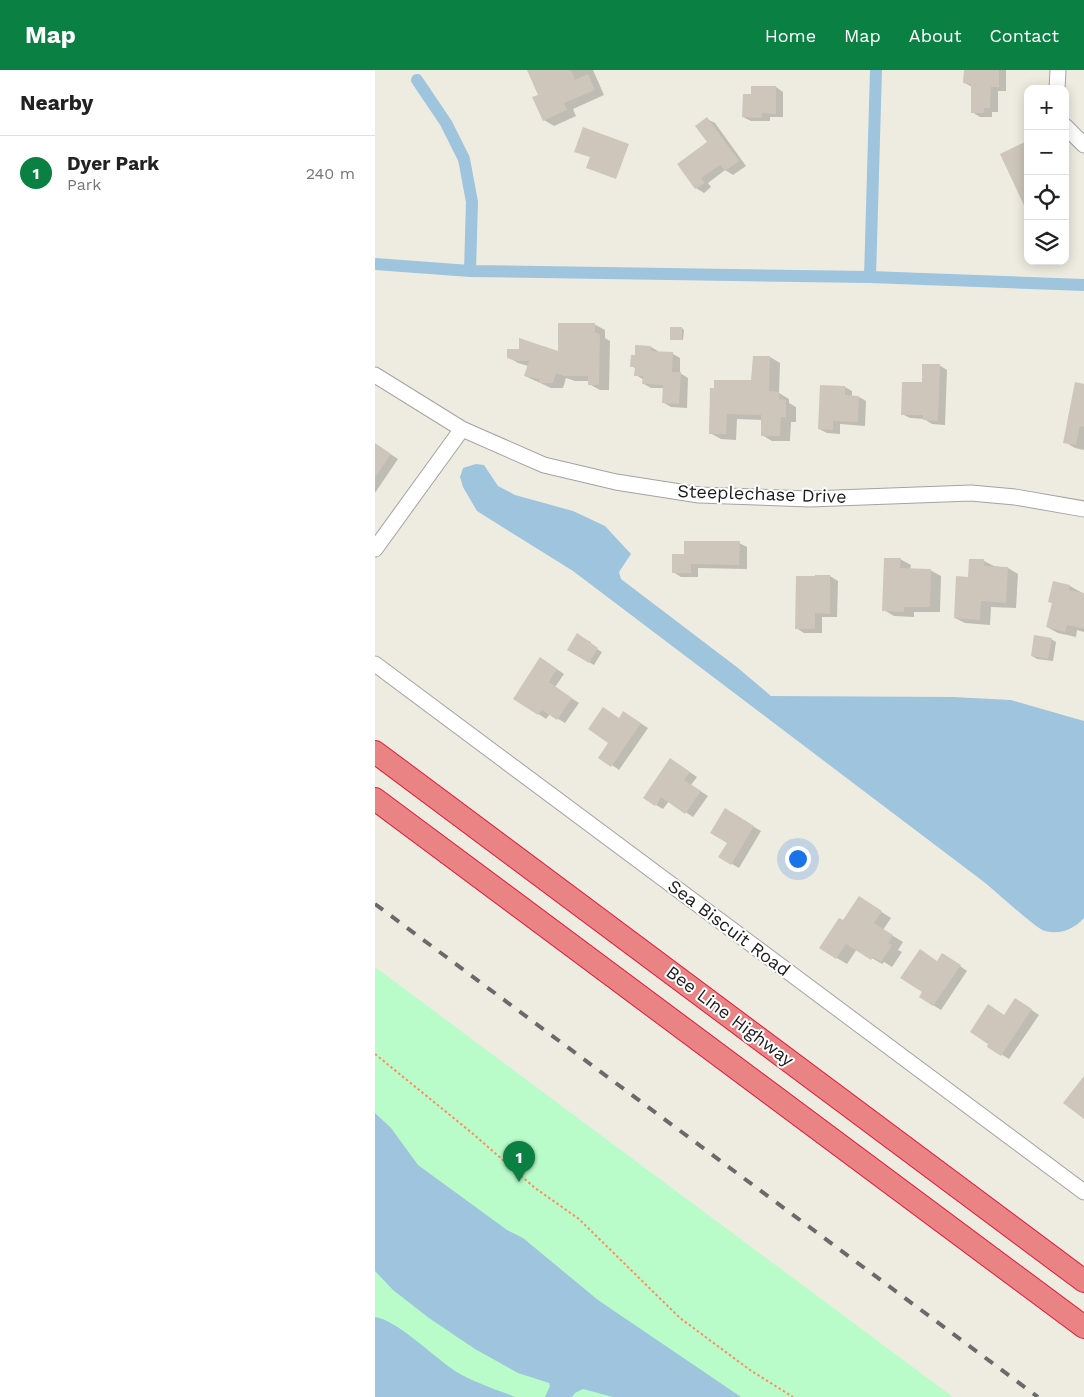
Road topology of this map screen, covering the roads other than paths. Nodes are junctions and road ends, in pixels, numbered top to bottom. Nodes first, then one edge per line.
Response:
1 (1058, 70) edge
2 (1057, 85) edge
3 (1068, 130) edge
4 (1084, 145) edge
5 (375, 375) edge
6 (462, 430) junction
7 (1084, 509) edge
8 (375, 549) edge
9 (375, 664) edge
10 (375, 752) edge
11 (375, 799) edge
12 (1084, 1192) edge
13 (1084, 1281) edge
14 (1084, 1327) edge

1 - 2 street
3 - 4 street
5 - 6 street, Steeplechase Drive
6 - 7 street, Steeplechase Drive
6 - 8 street
9 - 12 street, Sea Biscuit Road
10 - 13 highway, Bee Line Highway
11 - 14 highway

